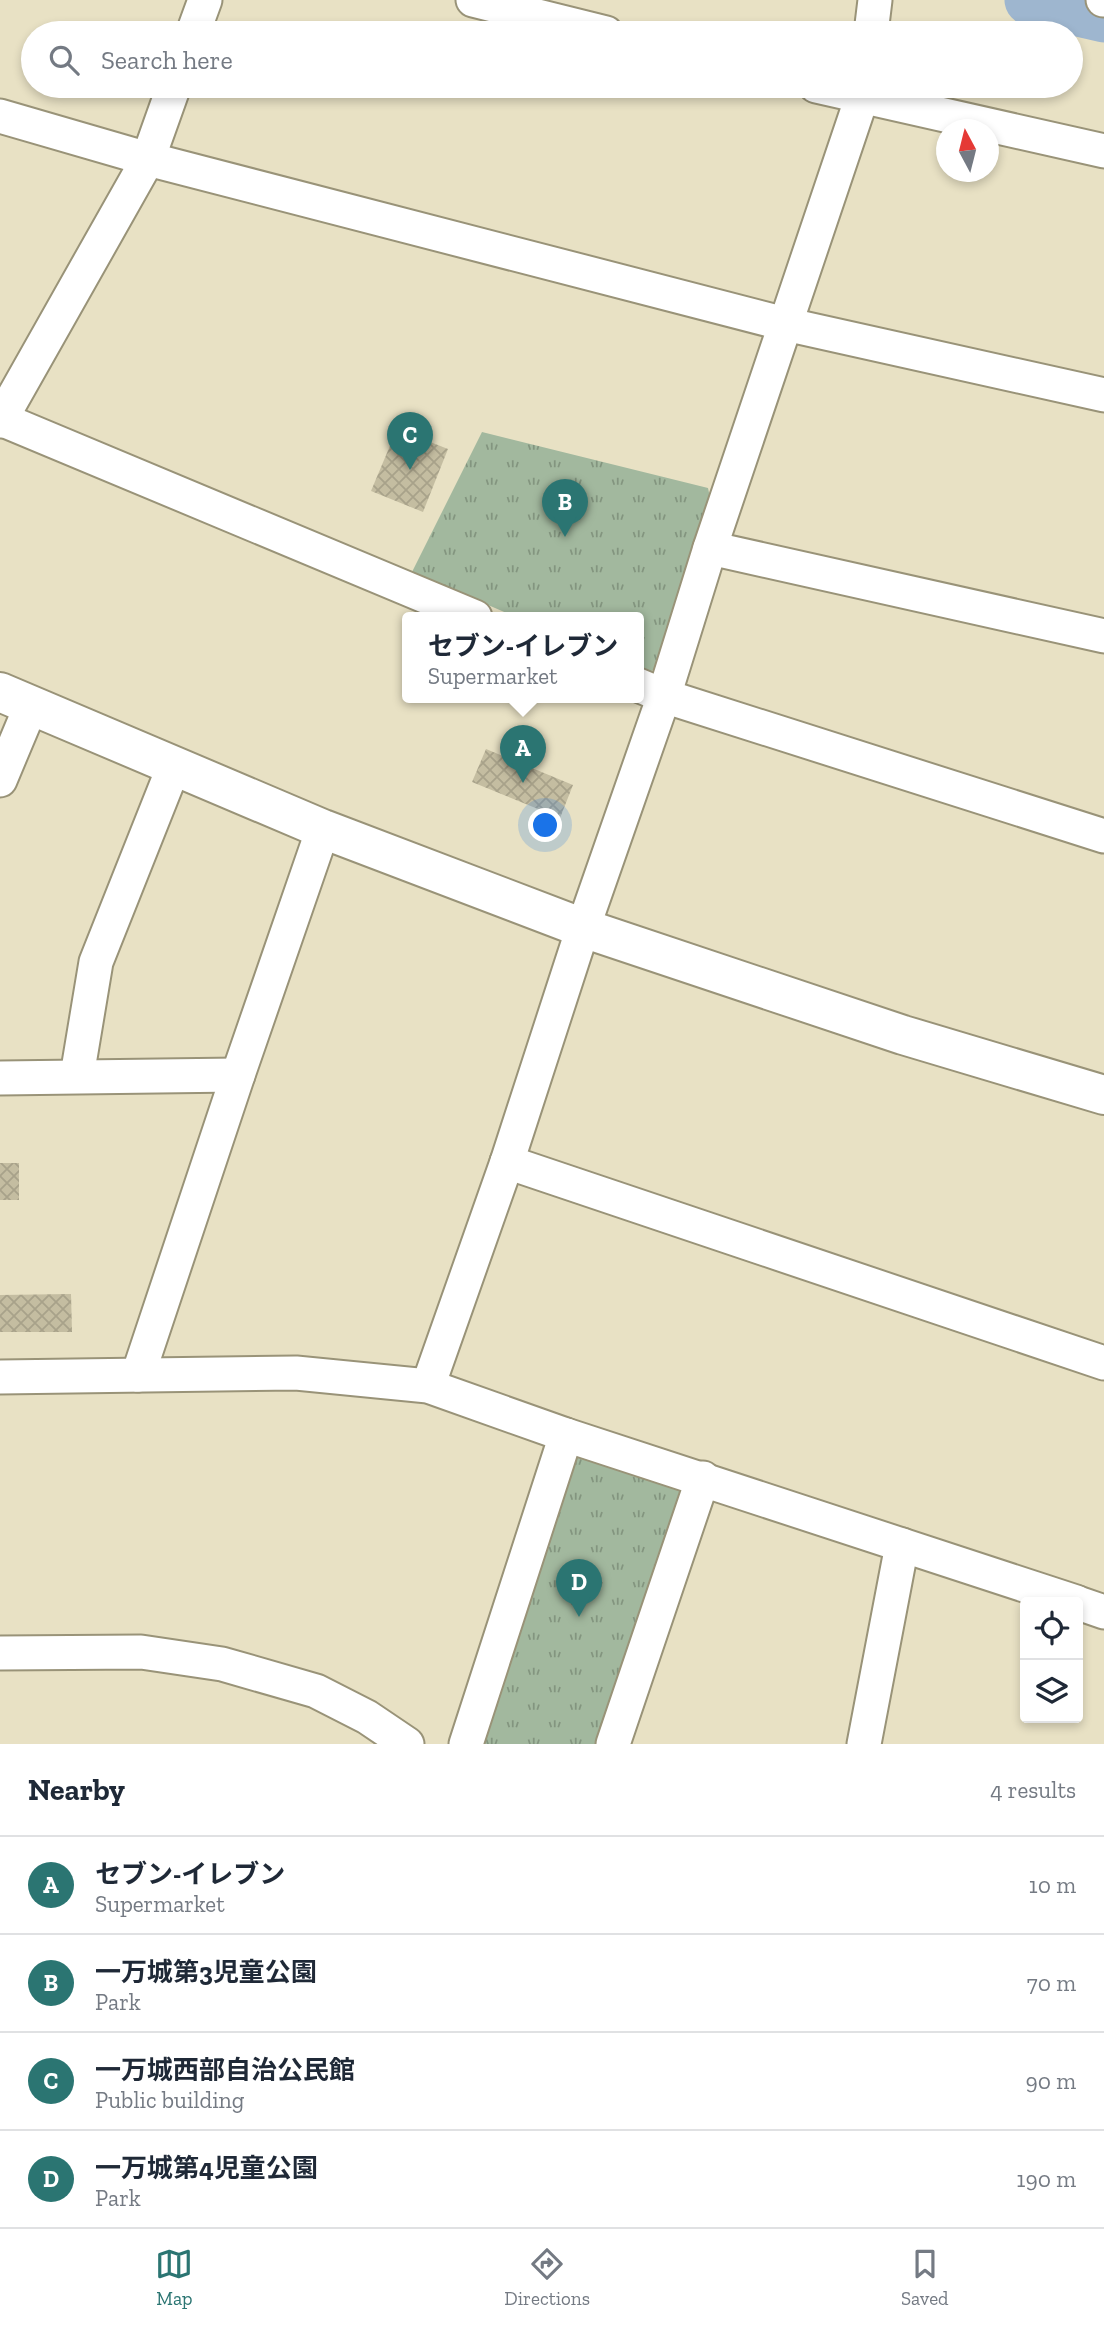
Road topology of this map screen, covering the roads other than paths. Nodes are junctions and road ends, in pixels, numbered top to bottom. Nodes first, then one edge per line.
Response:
1 (205, 0) edge
2 (473, 0) edge
3 (875, 0) edge
4 (197, 21) edge
5 (558, 21) edge
6 (872, 21) edge
7 (170, 98) edge
8 (860, 98) edge
9 (890, 98) edge
10 (0, 116) edge
11 (1104, 151) edge
12 (148, 159) junction
13 (785, 324) junction
14 (1104, 396) edge
15 (0, 420) edge
16 (710, 548) junction
17 (463, 612) edge
18 (1104, 636) edge
19 (652, 690) edge
20 (15, 699) edge
21 (174, 766) junction
22 (0, 780) edge
23 (323, 829) junction
24 (1104, 836) edge
25 (583, 928) junction
26 (238, 1075) junction
27 (77, 1076) junction
28 (0, 1078) edge
29 (1104, 1095) edge
30 (507, 1162) junction
31 (1104, 1363) edge
32 (138, 1375) junction
33 (0, 1377) edge
34 (428, 1386) junction
35 (566, 1435) junction
36 (704, 1478) junction
37 (902, 1545) junction
38 (1059, 1597) edge
39 (1083, 1605) edge
40 (1104, 1612) edge
41 (0, 1653) edge
42 (408, 1744) edge
43 (466, 1744) edge
44 (613, 1744) edge
45 (864, 1744) edge

1 - 4 street
2 - 5 street
3 - 6 street
7 - 12 street
8 - 13 street
9 - 11 street
10 - 12 street
12 - 13 street
12 - 15 street
13 - 14 street
13 - 16 street
15 - 17 street
16 - 18 street
16 - 19 street
19 - 24 street
19 - 25 street
20 - 21 street
20 - 22 street
21 - 23 street
21 - 27 street
23 - 25 street
23 - 26 street
25 - 29 street
25 - 30 street
26 - 27 street
26 - 32 street
27 - 28 street
30 - 31 street
30 - 34 street
32 - 33 street
32 - 34 street
34 - 35 street
35 - 36 street
35 - 43 street
36 - 37 street
36 - 44 street
37 - 38 street
37 - 45 street
39 - 40 street
41 - 42 street

